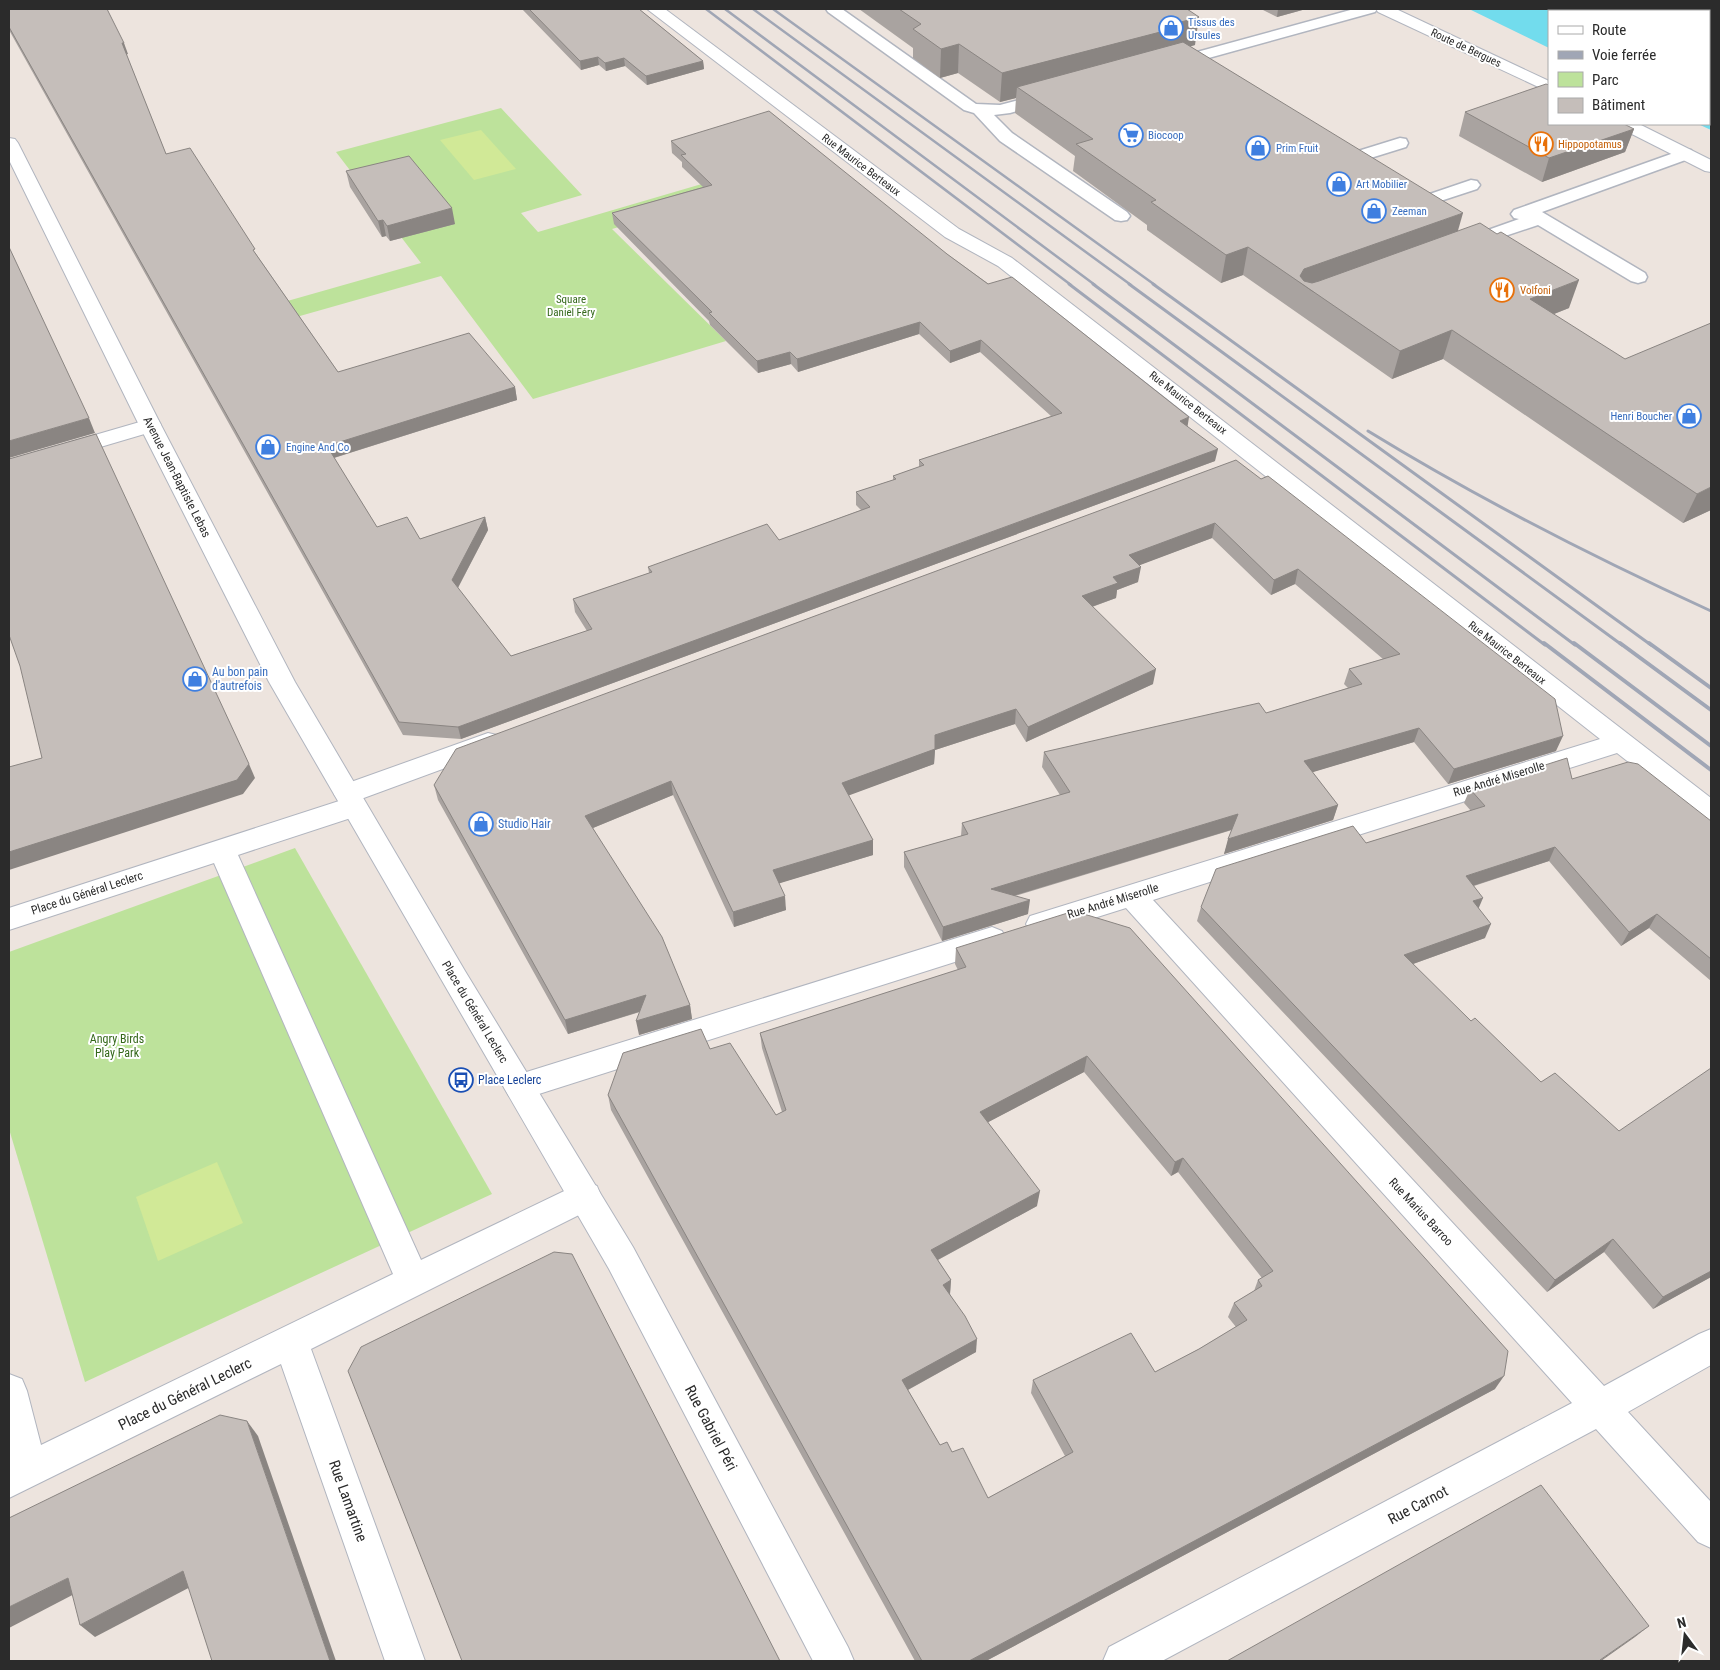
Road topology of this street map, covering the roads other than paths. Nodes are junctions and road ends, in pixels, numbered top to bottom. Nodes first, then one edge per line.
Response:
1 (655, 9) edge
2 (833, 9) edge
3 (1370, 9) edge
4 (1384, 9) edge
5 (1414, 9) edge
6 (1185, 60) junction
7 (1157, 68) edge
8 (1202, 70) edge
9 (1548, 82) edge
10 (1548, 87) edge
11 (1064, 94) edge
12 (980, 110) junction
13 (1628, 125) edge
14 (9, 142) edge
15 (1400, 143) dead end
16 (1332, 150) edge
17 (1685, 154) junction
18 (1348, 160) junction
19 (1711, 167) edge
20 (1364, 170) edge
21 (1388, 184) edge
22 (1471, 185) dead end
23 (1529, 214) junction
24 (1121, 216) edge
25 (1446, 252) edge
26 (1638, 277) dead end
27 (150, 425) junction
28 (1256, 456) junction
29 (1233, 465) edge
30 (9, 467) edge
31 (508, 734) edge
32 (1620, 742) junction
33 (350, 801) junction
34 (1711, 812) edge
35 (222, 850) junction
36 (1131, 895) junction
37 (9, 919) edge
38 (520, 1087) junction
39 (585, 1196) junction
40 (413, 1281) junction
41 (290, 1341) junction
42 (1711, 1346) edge
43 (9, 1391) edge
44 (1601, 1408) junction
45 (19, 1475) edge
46 (1711, 1529) edge
47 (405, 1661) edge
48 (834, 1661) edge
49 (1123, 1661) edge

1 - 28 street, Rue Maurice Berteaux
2 - 12 lane
3 - 6 lane
4 - 10 street, Route de Bergues
5 - 9 street, Route de Bergues
6 - 7 lane
6 - 8 lane
11 - 12 lane
12 - 24 lane
13 - 17 street
14 - 27 street, Avenue Jean-Baptiste Lebas
15 - 18 lane
16 - 18 lane
17 - 19 street
17 - 23 lane
18 - 20 lane
21 - 22 lane
23 - 25 lane
23 - 26 lane
27 - 30 street
27 - 33 street, Avenue Jean-Baptiste Lebas
28 - 29 street
28 - 32 street, Rue Maurice Berteaux
31 - 33 street
32 - 34 street, Rue Maurice Berteaux
32 - 36 street, Rue André Miserolle
33 - 35 street, Place du Général Leclerc
33 - 38 street, Place du Général Leclerc
35 - 37 street, Place du Général Leclerc
35 - 40 street
36 - 38 street, Rue André Miserolle
36 - 44 street, Rue Marius Barroo
38 - 39 street, Place du Général Leclerc
39 - 40 street, Place du Général Leclerc
39 - 48 street, Rue Gabriel Péri
40 - 41 street, Place du Général Leclerc
41 - 45 street, Place du Général Leclerc
41 - 47 street, Rue Lamartine
42 - 44 street, Rue Carnot
43 - 45 street, Place du Général Leclerc
44 - 46 street, Rue Marius Barroo
44 - 49 street, Rue Carnot

